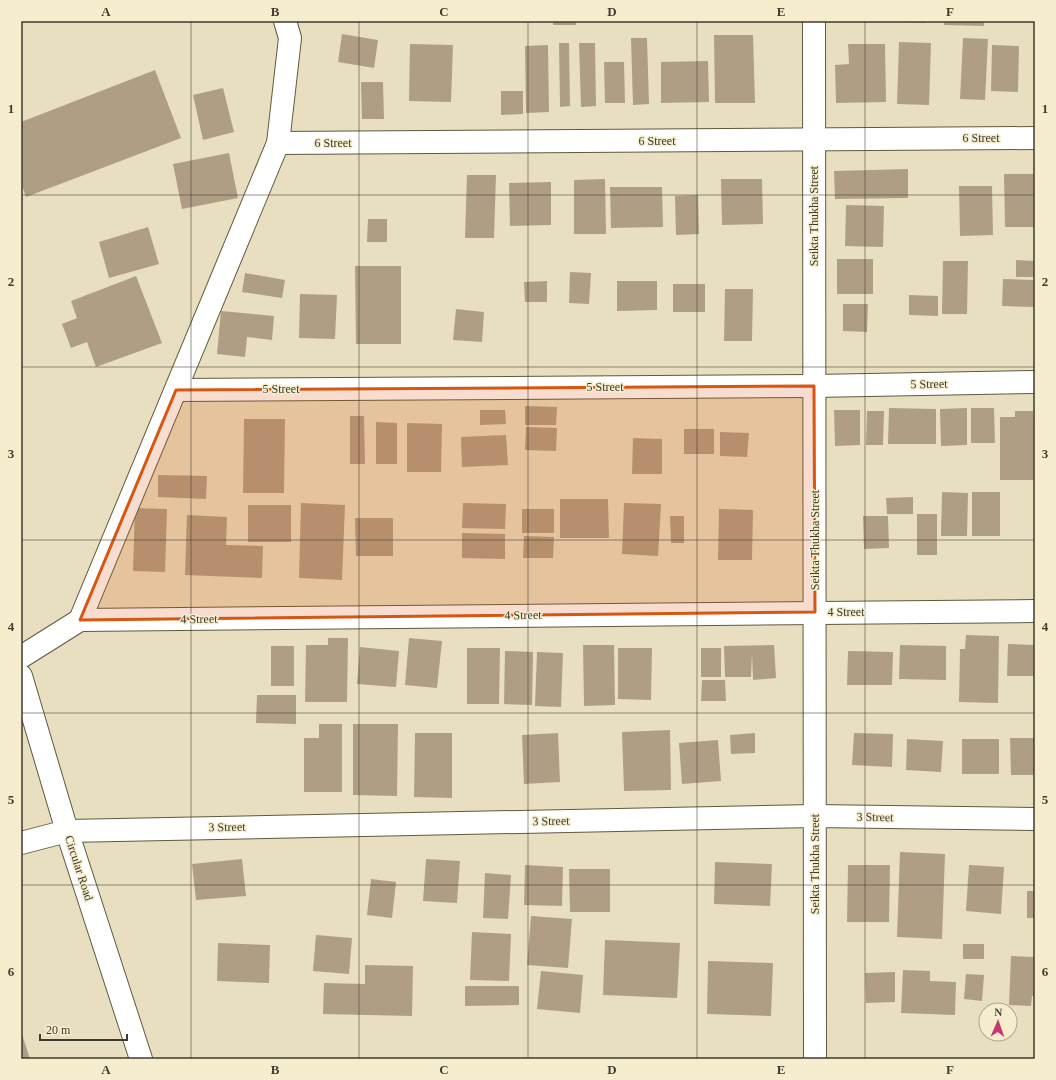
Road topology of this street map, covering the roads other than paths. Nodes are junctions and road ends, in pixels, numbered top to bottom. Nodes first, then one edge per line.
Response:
1 (285, 21) edge
2 (814, 21) edge
3 (1035, 138) edge
4 (814, 140) junction
5 (278, 143) junction
6 (1035, 382) edge
7 (814, 386) junction
8 (176, 390) junction
9 (1035, 611) edge
10 (815, 612) junction
11 (80, 620) junction
12 (21, 657) edge
13 (21, 676) edge
14 (815, 816) junction
15 (1035, 819) edge
16 (67, 831) junction
17 (21, 843) edge
18 (141, 1059) edge
19 (815, 1059) edge

1 - 5 street
2 - 4 street, Seikta Thukha Street
3 - 4 street, 6 Street
4 - 5 street, 6 Street
4 - 7 street, Seikta Thukha Street
5 - 8 street
6 - 7 street, 5 Street
7 - 8 street, 5 Street
7 - 10 street, Seikta Thukha Street
8 - 11 street
9 - 10 street, 4 Street
10 - 11 street, 4 Street
10 - 14 street, Seikta Thukha Street
11 - 12 street
13 - 16 street, Circular Road
14 - 15 street, 3 Street
14 - 16 street, 3 Street
14 - 19 street, Seikta Thukha Street
16 - 17 street
16 - 18 street, Circular Road

